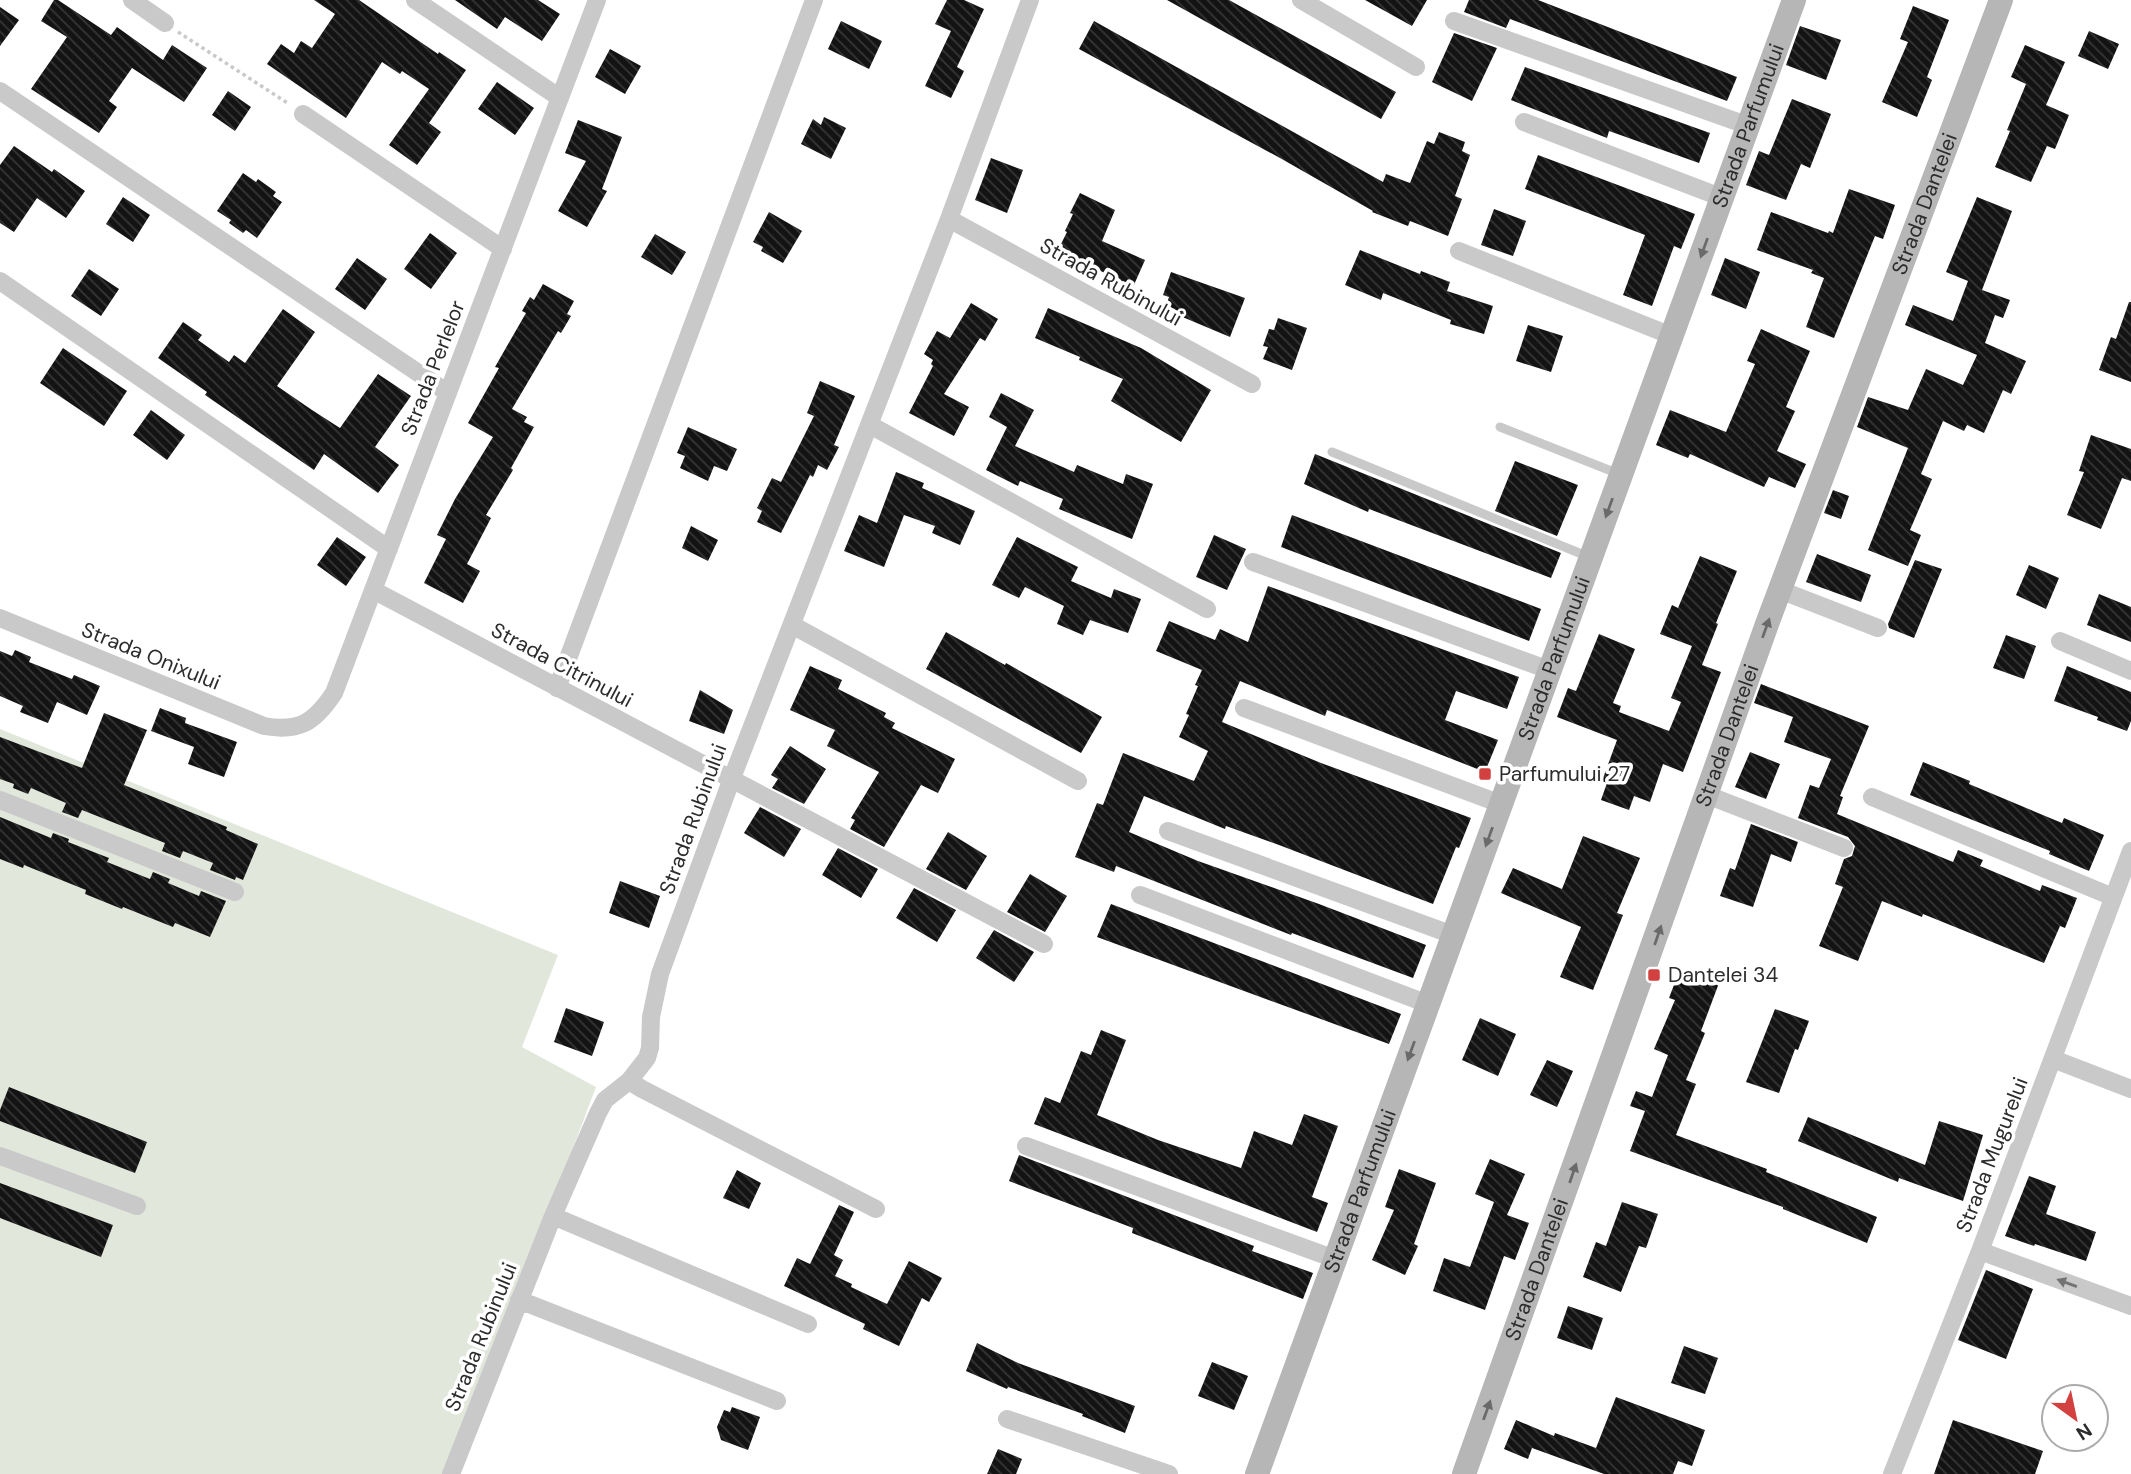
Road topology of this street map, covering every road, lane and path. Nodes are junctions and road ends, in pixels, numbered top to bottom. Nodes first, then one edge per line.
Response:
1 (132, 0) edge
2 (415, 0) edge
3 (597, 0) edge
4 (814, 0) edge
5 (1030, 0) edge
6 (1301, 0) edge
7 (1794, 0) edge
8 (2001, 0) edge
9 (1454, 21) dead end
10 (165, 23) joint
11 (1416, 67) dead end
12 (0, 90) edge
13 (560, 98) junction
14 (303, 114) joint
15 (1524, 122) dead end
16 (1749, 126) junction
17 (1723, 198) junction
18 (949, 219) junction
19 (503, 249) junction
20 (1459, 251) dead end
21 (0, 281) edge
22 (1672, 335) junction
23 (1252, 384) dead end
24 (448, 393) junction
25 (870, 425) junction
26 (1500, 427) dead end
27 (1332, 452) dead end
28 (1621, 474) junction
29 (388, 550) junction
30 (1590, 558) junction
31 (1253, 562) dead end
32 (373, 590) junction
33 (1780, 590) junction
34 (1207, 609) dead end
35 (0, 618) edge
36 (792, 625) junction
37 (1878, 628) dead end
38 (2060, 641) dead end
39 (1549, 670) junction
40 (2131, 671) edge
41 (557, 688) junction
42 (1244, 708) dead end
43 (285, 730) joint
44 (732, 778) junction
45 (1078, 781) dead end
46 (1707, 794) junction
47 (1872, 797) dead end
48 (0, 800) edge
49 (1501, 804) junction
50 (1168, 831) dead end
51 (1844, 848) dead end
52 (2131, 850) edge
53 (2126, 878) edge
54 (235, 892) dead end
55 (1140, 895) dead end
56 (2113, 897) junction
57 (1453, 935) junction
58 (1044, 944) dead end
59 (1428, 1004) junction
60 (2053, 1059) junction
61 (629, 1081) junction
62 (2131, 1089) edge
63 (1027, 1146) dead end
64 (0, 1156) edge
65 (137, 1206) dead end
66 (876, 1209) dead end
67 (553, 1216) junction
68 (1980, 1251) junction
69 (1335, 1259) junction
70 (519, 1300) junction
71 (2131, 1306) edge
72 (808, 1324) dead end
73 (778, 1401) dead end
74 (1007, 1419) dead end
75 (451, 1474) edge
76 (1170, 1474) edge
77 (1257, 1474) edge
78 (1464, 1474) edge
79 (1892, 1474) edge

1 - 10 street
2 - 13 street
3 - 13 street, Strada Perlelor
4 - 41 street
5 - 18 street, Strada Rubinului
6 - 11 street
7 - 16 street, Strada Parfumului
8 - 33 street, Strada Dantelei
9 - 16 street
10 - 14 path
12 - 24 street
13 - 19 street, Strada Perlelor
14 - 19 street
15 - 17 street
16 - 17 street, Strada Parfumului
17 -> 22 street, Strada Parfumului
18 - 23 street, Strada Rubinului
18 - 25 street, Strada Rubinului
19 - 24 street, Strada Perlelor
20 - 22 street
21 - 29 street
22 - 28 street, Strada Parfumului
24 - 29 street, Strada Perlelor
25 - 34 street
25 - 36 street, Strada Rubinului
26 - 28 lane
27 - 30 lane
28 -> 30 street, Strada Parfumului
29 - 32 street, Strada Perlelor
30 - 39 street, Strada Parfumului
31 - 39 street
32 - 41 street, Strada Citrinului
32 - 43 street, Strada Perlelor
33 - 37 street
46 -> 33 street, Strada Dantelei
35 - 43 street, Strada Onixului
36 - 44 street, Strada Rubinului
36 - 45 street
38 - 40 street
39 - 49 street, Strada Parfumului
41 - 44 street, Strada Citrinului
42 - 49 street
44 - 58 street, Strada Citrinului
44 - 61 street, Strada Rubinului
46 - 51 street
78 -> 46 street, Strada Dantelei
47 - 56 street
48 - 54 street
49 -> 57 street, Strada Parfumului
50 - 57 street
52 - 53 street, Strada Mugurelui
53 - 56 street, Strada Mugurelui
55 - 59 street
56 - 60 street, Strada Mugurelui
57 - 59 street, Strada Parfumului
59 -> 69 street, Strada Parfumului
60 - 62 street
60 - 68 street, Strada Mugurelui
61 - 66 street
61 - 67 street, Strada Rubinului
63 - 69 street
64 - 65 street
67 - 70 street, Strada Rubinului
67 - 72 street
71 -> 68 street
68 - 79 street, Strada Mugurelui
69 - 77 street, Strada Parfumului
70 - 73 street
70 - 75 street, Strada Rubinului
74 - 76 street

